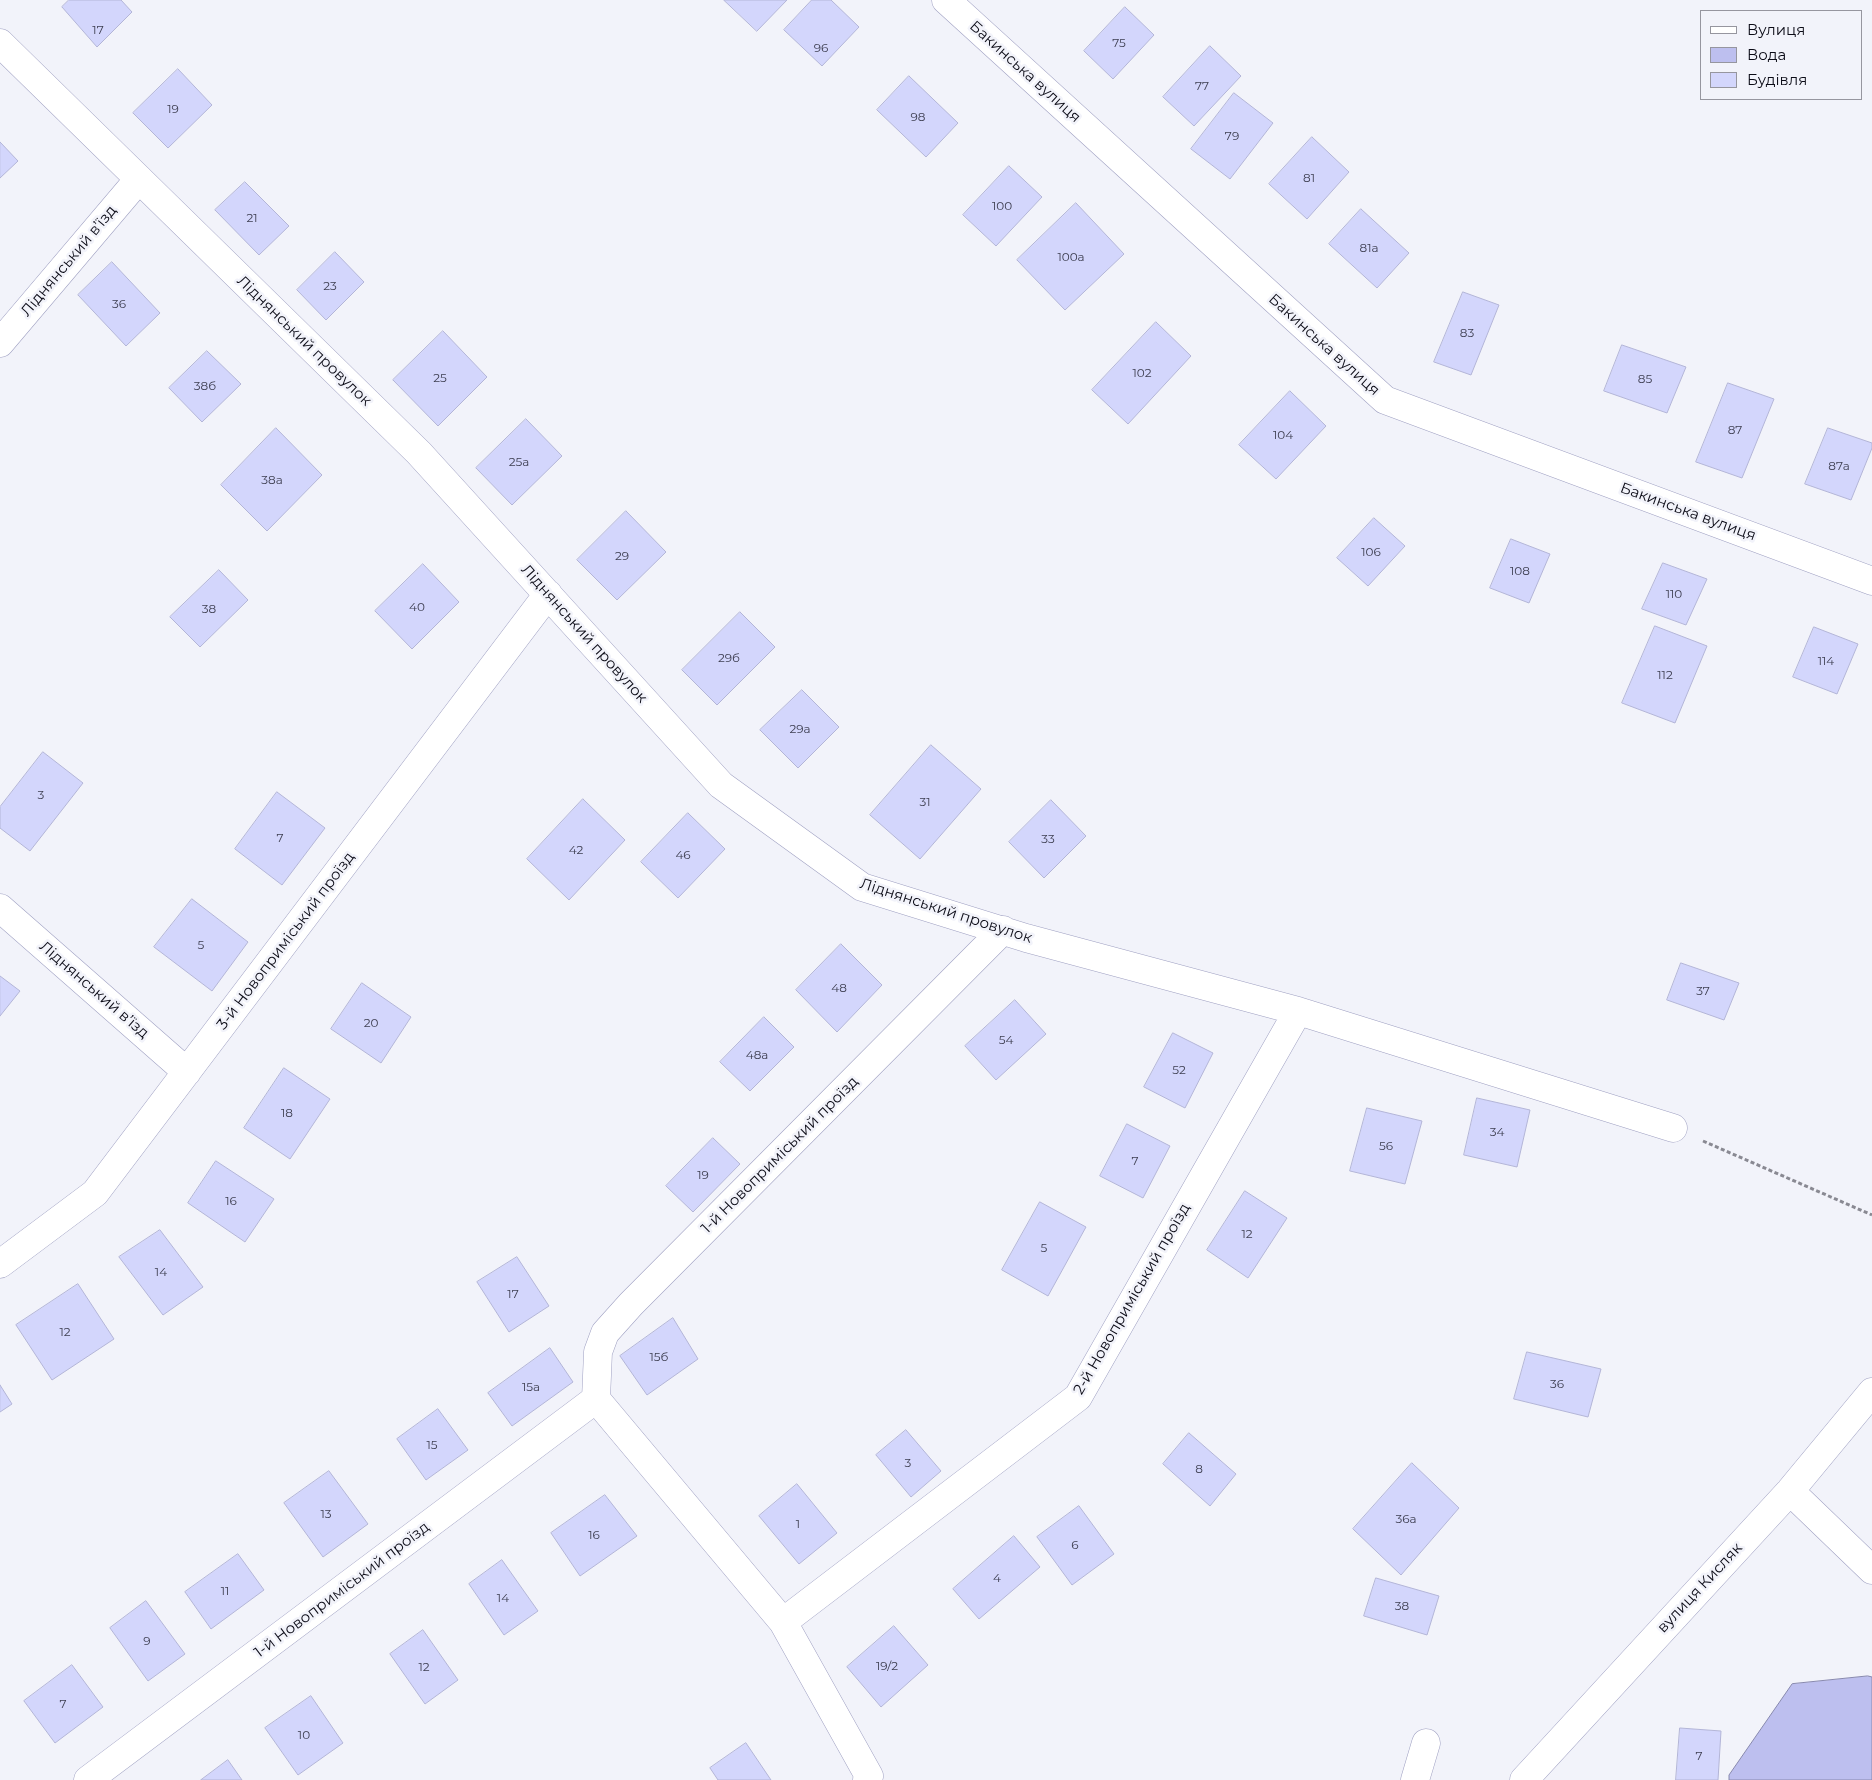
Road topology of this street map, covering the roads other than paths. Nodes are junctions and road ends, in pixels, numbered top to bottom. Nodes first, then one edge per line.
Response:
1 (946, 0) edge
2 (0, 42) edge
3 (139, 179) junction
4 (0, 342) edge
5 (1872, 581) edge
6 (548, 594) junction
7 (0, 908) edge
8 (1004, 930) junction
9 (1298, 1011) junction
10 (187, 1072) junction
11 (1673, 1128) road end
12 (0, 1264) edge
13 (1872, 1392) edge
14 (596, 1399) junction
15 (1790, 1491) junction
16 (1872, 1570) edge
17 (783, 1622) junction
18 (1426, 1743) dead end
19 (88, 1780) edge
20 (867, 1780) edge
21 (1414, 1780) edge
22 (1524, 1780) edge

1 - 5 street, Бакинська вулиця
2 - 3 street, Ліднянський провулок
3 - 4 street, Ліднянський в’їзд
3 - 6 street, Ліднянський провулок
6 - 8 street, Ліднянський провулок
6 - 10 street, 3-й Новоприміський проїзд
7 - 10 street, Ліднянський в’їзд
8 - 9 street, Ліднянський провулок
8 - 14 street, 1-й Новоприміський проїзд
9 - 11 street, Ліднянський провулок
9 - 17 street, 2-й Новоприміський проїзд
10 - 12 street, 3-й Новоприміський проїзд
13 - 15 street, вулиця Кисляк
14 - 17 street
14 - 19 street, 1-й Новоприміський проїзд
15 - 16 street
15 - 22 street, вулиця Кисляк
17 - 20 street
18 - 21 street

